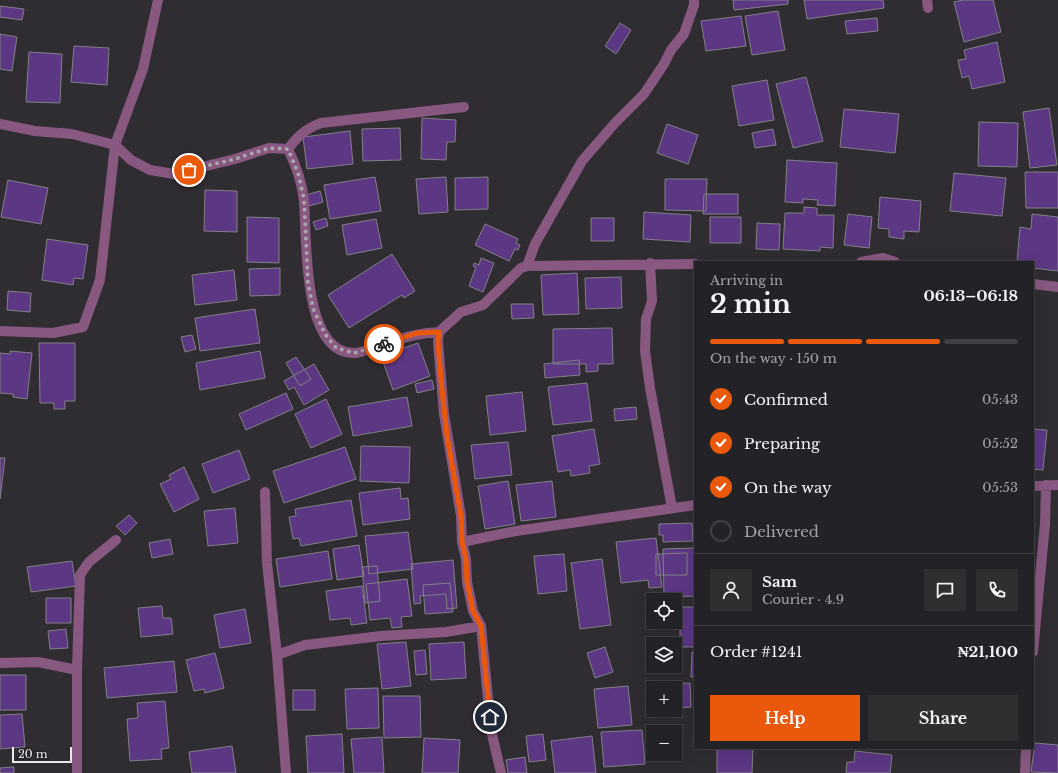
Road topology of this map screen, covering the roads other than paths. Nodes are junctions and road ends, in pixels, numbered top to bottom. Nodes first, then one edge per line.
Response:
1 (158, 0) edge
2 (694, 0) edge
3 (464, 107) dead end
4 (0, 124) edge
5 (116, 146) junction
6 (288, 149) junction
7 (866, 261) edge
8 (892, 261) edge
9 (650, 263) junction
10 (694, 264) edge
11 (527, 266) junction
12 (1034, 284) edge
13 (1058, 287) edge
14 (0, 331) edge
15 (439, 332) junction
16 (1046, 485) junction
17 (1058, 485) edge
18 (1034, 486) edge
19 (265, 492) dead end
20 (694, 505) edge
21 (672, 508) junction
22 (116, 540) dead end
23 (462, 542) junction
24 (481, 626) junction
25 (1034, 641) edge
26 (277, 655) junction
27 (0, 663) edge
28 (76, 670) junction
29 (1026, 749) edge
30 (77, 773) edge
31 (286, 773) edge
32 (502, 773) edge
33 (1025, 773) edge

1 - 5 street
2 - 11 street
3 - 6 street
4 - 5 street
5 - 6 street
5 - 14 street
6 - 15 street
7 - 8 street
9 - 10 street
9 - 11 street
9 - 21 street
11 - 15 street
12 - 13 street
15 - 23 street
16 - 17 street
16 - 18 street
16 - 25 street
19 - 26 street
20 - 21 street
21 - 23 street
22 - 28 street
23 - 24 street
24 - 26 street
24 - 32 street
26 - 31 street
27 - 28 street
28 - 30 street
29 - 33 street

